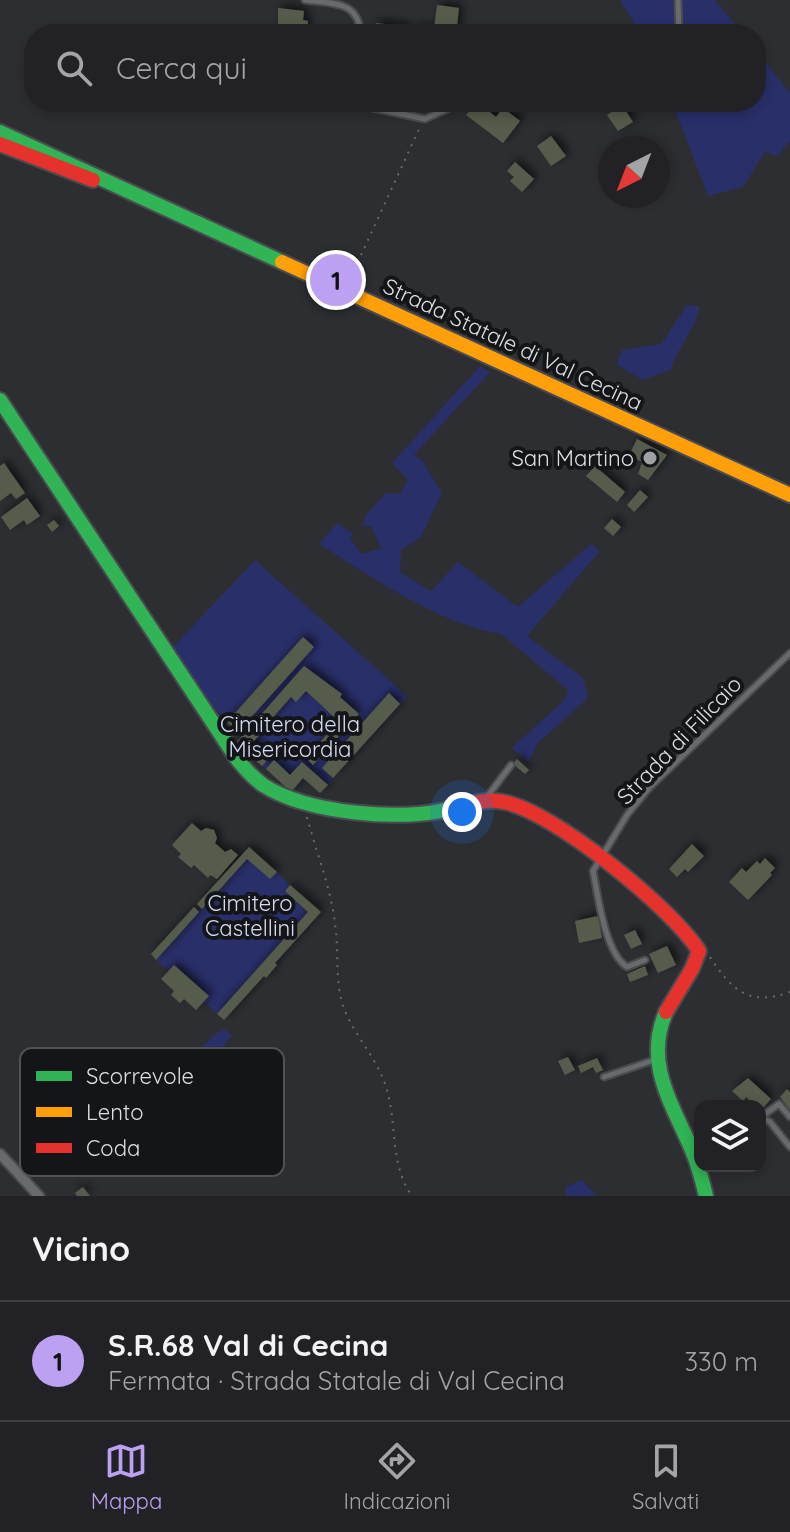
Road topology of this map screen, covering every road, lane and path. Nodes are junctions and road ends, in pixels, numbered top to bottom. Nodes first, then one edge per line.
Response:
1 (305, 0) edge
2 (678, 0) edge
3 (360, 24) edge
4 (679, 24) edge
5 (392, 112) edge
6 (441, 112) edge
7 (425, 119) junction
8 (0, 132) edge
9 (0, 144) edge
10 (132, 192) junction
11 (344, 291) junction
12 (0, 400) edge
13 (790, 495) edge
14 (790, 653) edge
15 (511, 765) dead end
16 (303, 800) junction
17 (484, 801) junction
18 (600, 858) junction
19 (699, 951) junction
20 (645, 960) dead end
21 (790, 992) edge
22 (658, 1059) junction
23 (604, 1077) dead end
24 (766, 1113) edge
25 (790, 1117) edge
26 (766, 1120) edge
27 (790, 1147) edge
28 (694, 1151) edge
29 (0, 1154) edge
30 (701, 1172) edge
31 (20, 1176) edge
32 (20, 1176) edge
33 (39, 1196) edge
34 (412, 1196) edge
35 (706, 1196) edge

1 - 3 lane
2 - 4 lane
5 - 7 lane
6 - 7 lane
7 - 11 path
8 - 10 street, Strada Statale di Val Cecina
9 - 10 street
10 - 11 street, Strada Statale di Val Cecina
11 - 13 street, Strada Statale di Val Cecina
12 - 16 street
14 - 18 lane, Strada di Filicaio
15 - 17 lane
16 - 17 street
16 - 34 path
17 - 18 street
18 - 19 street
18 - 20 lane
19 - 21 path
19 - 22 street
22 - 23 lane
22 - 28 street
24 - 25 lane
26 - 27 lane
29 - 31 street
30 - 35 street
32 - 33 street

